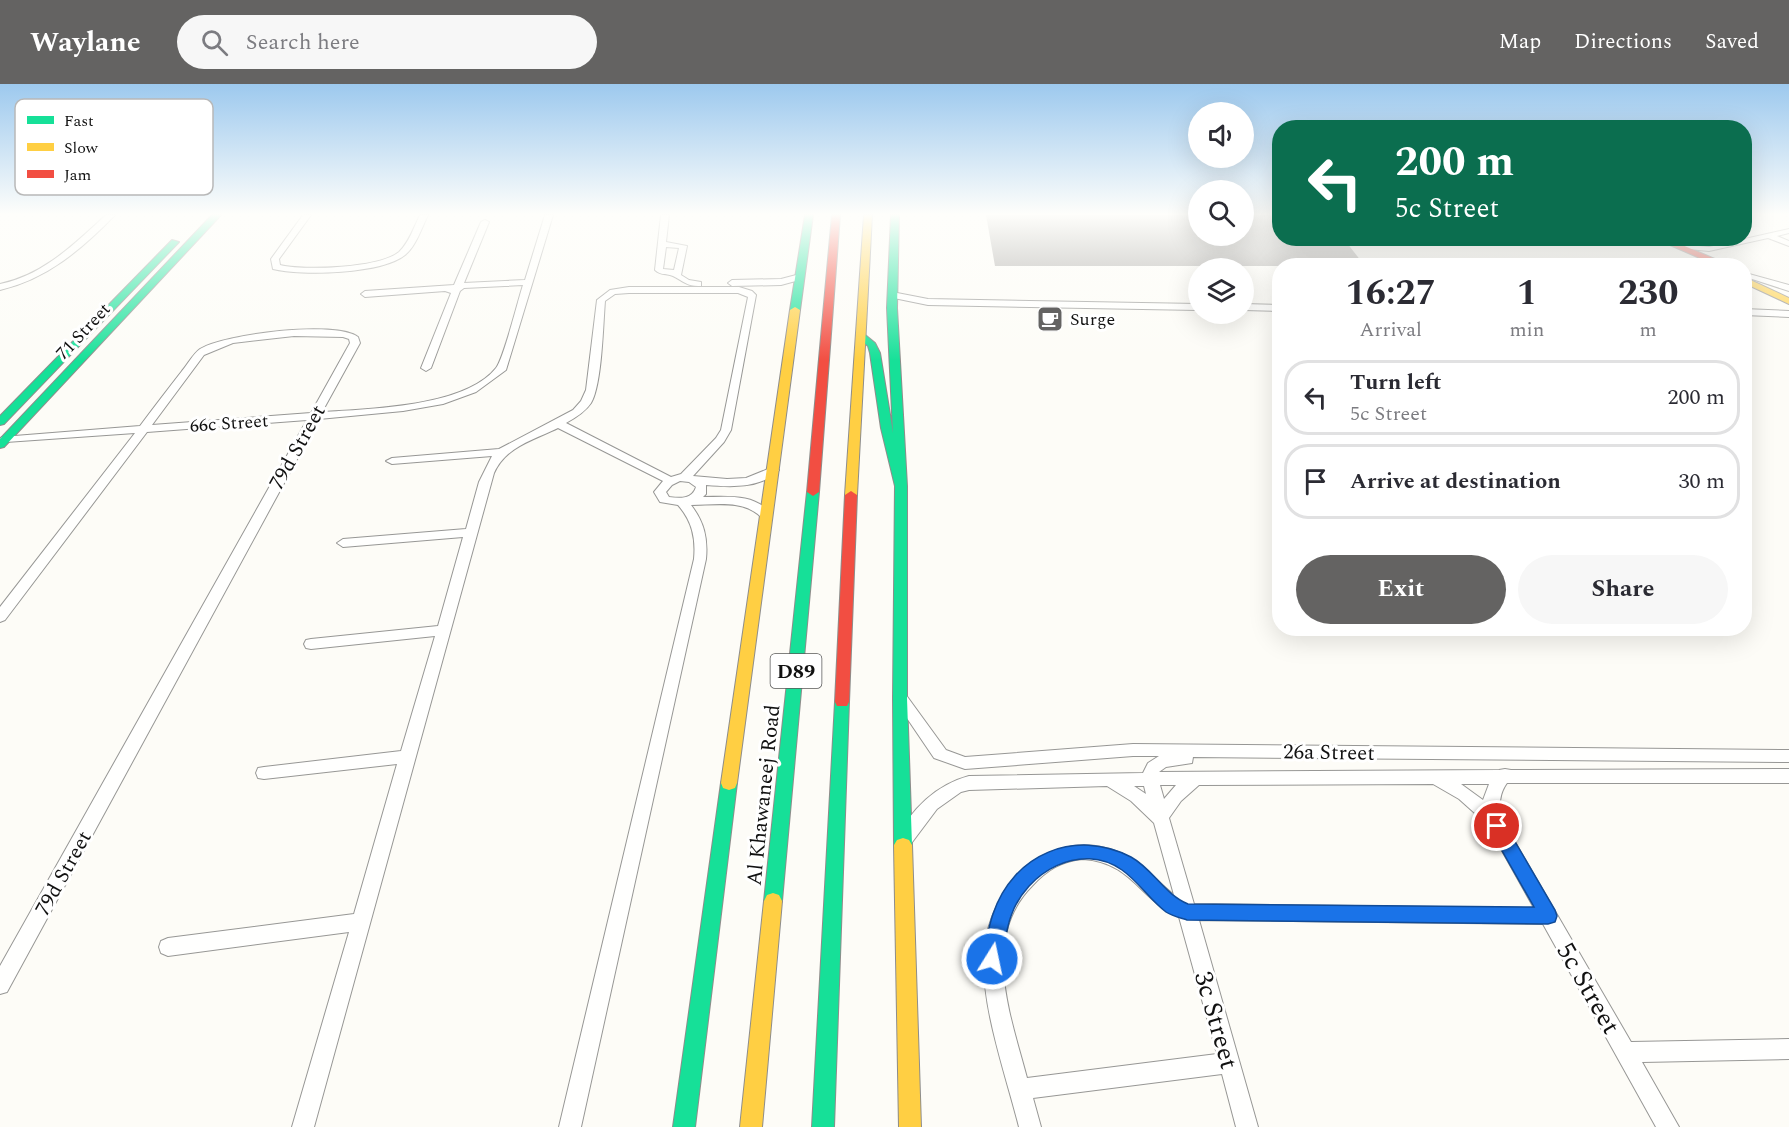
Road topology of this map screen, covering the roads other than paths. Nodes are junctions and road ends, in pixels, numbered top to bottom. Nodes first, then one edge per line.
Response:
1 (54, 264) edge
2 (154, 264) edge
3 (171, 264) edge
4 (276, 264) edge
5 (377, 264) edge
6 (467, 264) edge
7 (534, 264) edge
8 (661, 264) edge
9 (680, 264) edge
10 (802, 264) edge
11 (832, 264) edge
12 (865, 264) edge
13 (893, 264) edge
14 (677, 273) junction
15 (800, 277) junction
16 (1752, 278) edge
17 (528, 284) junction
18 (0, 287) edge
19 (456, 288) junction
20 (365, 294) dead end
21 (1787, 295) edge
22 (892, 302) junction
23 (1188, 307) edge
24 (1254, 308) edge
25 (1272, 308) edge
26 (1752, 312) edge
27 (1775, 312) junction
28 (1789, 314) edge
29 (861, 336) junction
30 (426, 368) dead end
31 (314, 417) junction
32 (0, 422) edge
33 (557, 423) junction
34 (144, 429) junction
35 (3, 442) edge
36 (503, 452) junction
37 (392, 461) dead end
38 (772, 470) junction
39 (677, 479) junction
40 (700, 484) junction
41 (901, 486) junction
42 (687, 501) junction
43 (765, 514) junction
44 (471, 532) junction
45 (343, 543) dead end
46 (0, 617) edge
47 (443, 630) junction
48 (311, 644) dead end
49 (900, 698) junction
50 (1244, 751) junction
51 (1789, 756) edge
52 (408, 757) junction
53 (264, 773) dead end
54 (1505, 775) junction
55 (1433, 776) junction
56 (1789, 776) edge
57 (1150, 778) junction
58 (1195, 778) junction
59 (1109, 779) junction
60 (1160, 818) junction
61 (1493, 819) junction
62 (902, 843) junction
63 (1187, 912) junction
64 (1548, 916) junction
65 (360, 922) junction
66 (168, 947) dead end
67 (0, 985) edge
68 (1789, 1049) edge
69 (1625, 1052) junction
70 (1229, 1063) junction
71 (1020, 1089) junction
72 (303, 1127) edge
73 (570, 1127) edge
74 (684, 1127) edge
75 (751, 1127) edge
76 (823, 1127) edge
77 (910, 1127) edge
78 (1030, 1127) edge
79 (1247, 1127) edge
80 (1668, 1127) edge

1 - 18 street
2 - 32 main road, 71 Street
3 - 35 main road, 71 Street
4 - 5 street
6 - 19 street
7 - 17 street
8 - 14 street
9 - 14 street
10 - 15 main road
11 - 75 main road, Al Khawaneej Road / D89
12 - 29 main road, D89
13 - 22 main road
14 - 15 street
15 - 38 main road
16 - 21 main road
17 - 19 street
17 - 31 street, 66c Street
19 - 20 street
19 - 30 street
21 - 27 street
22 - 23 street
22 - 41 main road
24 - 25 street
26 - 27 street
27 - 28 street
29 - 41 main road
29 - 76 main road, D89
31 - 34 street, 66c Street
31 - 34 street, 79d Street
31 - 67 street, 79d Street
33 - 36 street
33 - 39 street
33 - 39 street
34 - 35 street, 66c Street
34 - 46 street, 79d Street
36 - 37 street
36 - 44 street
38 - 40 street
38 - 43 main road
39 - 40 street
39 - 42 street
40 - 42 street
41 - 49 main road
42 - 43 street
42 - 73 street
43 - 74 main road
44 - 45 street
44 - 47 street
47 - 48 street
47 - 52 street
49 - 50 street, 26a Street
49 - 62 main road
50 - 51 street, 26a Street
50 - 57 street
52 - 53 street
52 - 65 street
54 - 55 street, 26a Street
54 - 56 street, 26a Street
54 - 61 street
55 - 58 street, 26a Street
55 - 61 street, 5c Street
57 - 58 street, 26a Street
57 - 59 street, 26a Street
57 - 60 street, 3c Street
58 - 60 street
59 - 60 street
59 - 62 street, 26a Street
60 - 63 street, 3c Street
61 - 64 street, 5c Street
62 - 77 main road
63 - 64 street
63 - 70 street, 3c Street
63 - 71 street
64 - 69 street, 5c Street
65 - 66 street
65 - 72 street
68 - 69 street
69 - 80 street, 5c Street
70 - 71 street
70 - 79 street, 3c Street
71 - 78 street

